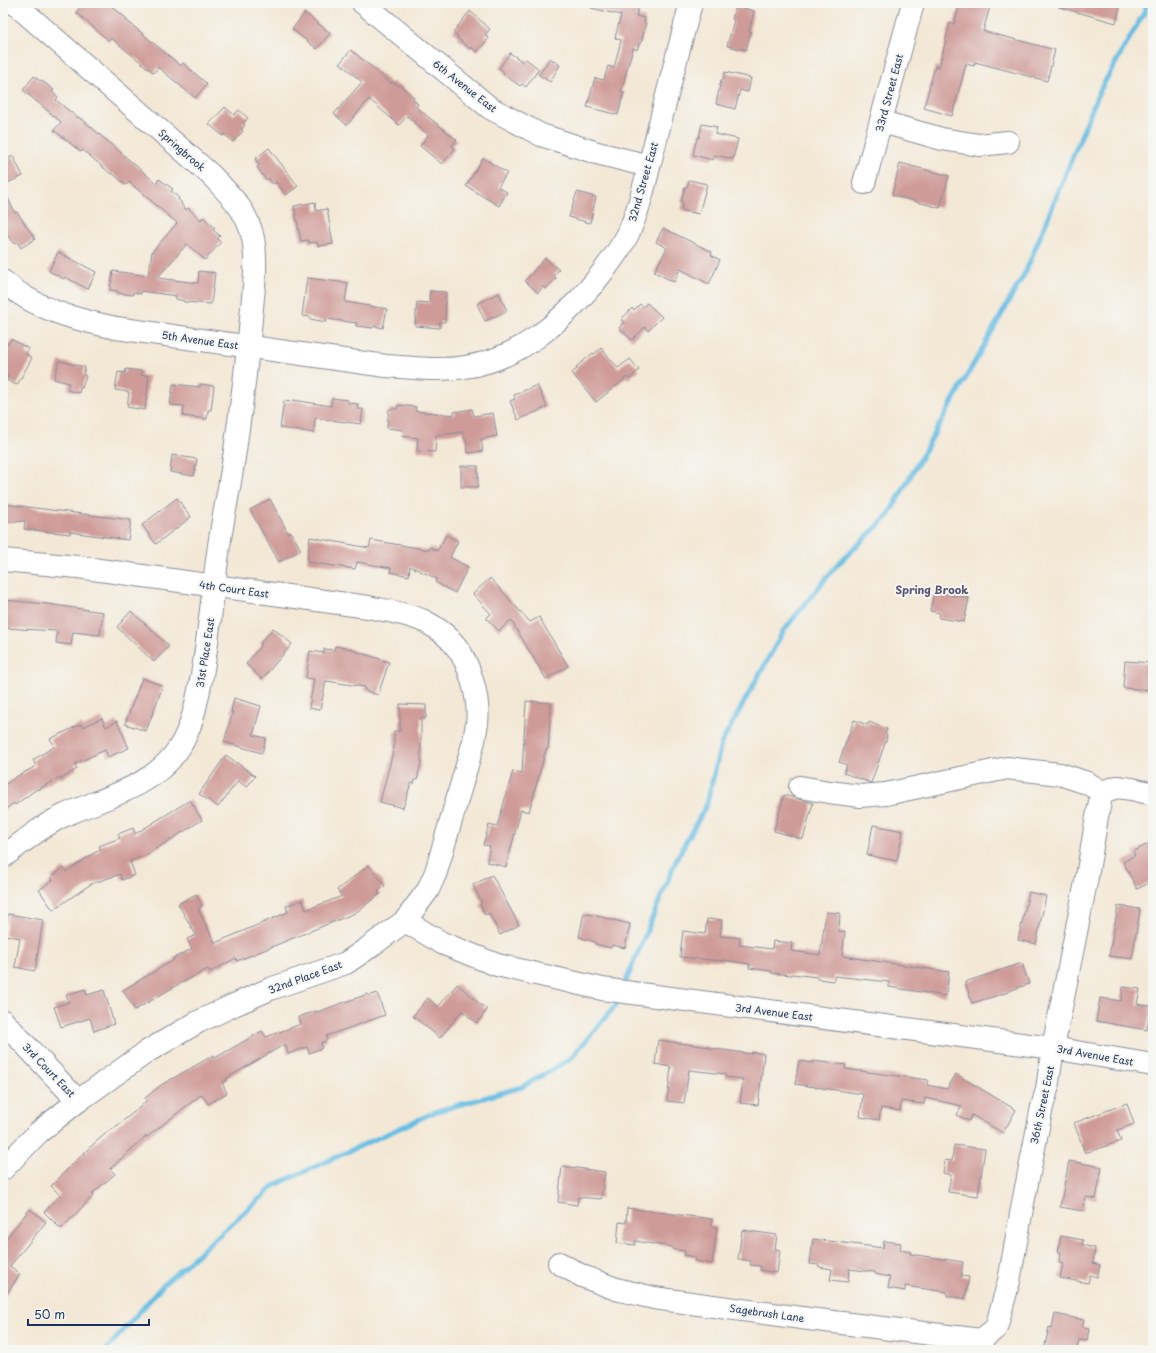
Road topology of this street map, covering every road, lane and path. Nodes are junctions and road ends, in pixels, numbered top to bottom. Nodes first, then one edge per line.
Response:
1 (14, 3) edge
2 (363, 3) edge
3 (691, 3) edge
4 (913, 3) edge
5 (882, 122) junction
6 (1008, 142) dead end
7 (649, 166) junction
8 (864, 182) dead end
9 (3, 282) edge
10 (248, 346) junction
11 (408, 368) joint
12 (3, 560) edge
13 (214, 586) junction
14 (456, 646) joint
15 (800, 787) dead end
16 (1102, 792) junction
17 (1153, 794) edge
18 (3, 857) edge
19 (405, 921) junction
20 (3, 1021) edge
21 (1053, 1048) junction
22 (1153, 1065) edge
23 (78, 1101) junction
24 (3, 1168) edge
25 (559, 1263) dead end
26 (981, 1340) joint

1 - 10 street, Springbrook
2 - 7 street, 6th Avenue East
3 - 7 street, 32nd Street East
4 - 5 street, 33rd Street East
5 - 6 street
5 - 8 street, 33rd Street East
7 - 11 street, 32nd Street East
9 - 10 street, 5th Avenue East
10 - 11 street, 5th Avenue East
10 - 13 street, 31st Place East
12 - 13 street, 4th Court East
13 - 14 street, 4th Court East
13 - 18 street, 31st Place East
14 - 19 street, 32nd Place East
15 - 16 street
16 - 17 street
16 - 21 street, 36th Street East
19 - 21 street, 3rd Avenue East
19 - 23 street, 32nd Place East
20 - 23 street, 3rd Court East
21 - 22 street, 3rd Avenue East
21 - 26 street, 36th Street East
23 - 24 street, 32nd Place East
25 - 26 street, Sagebrush Lane

